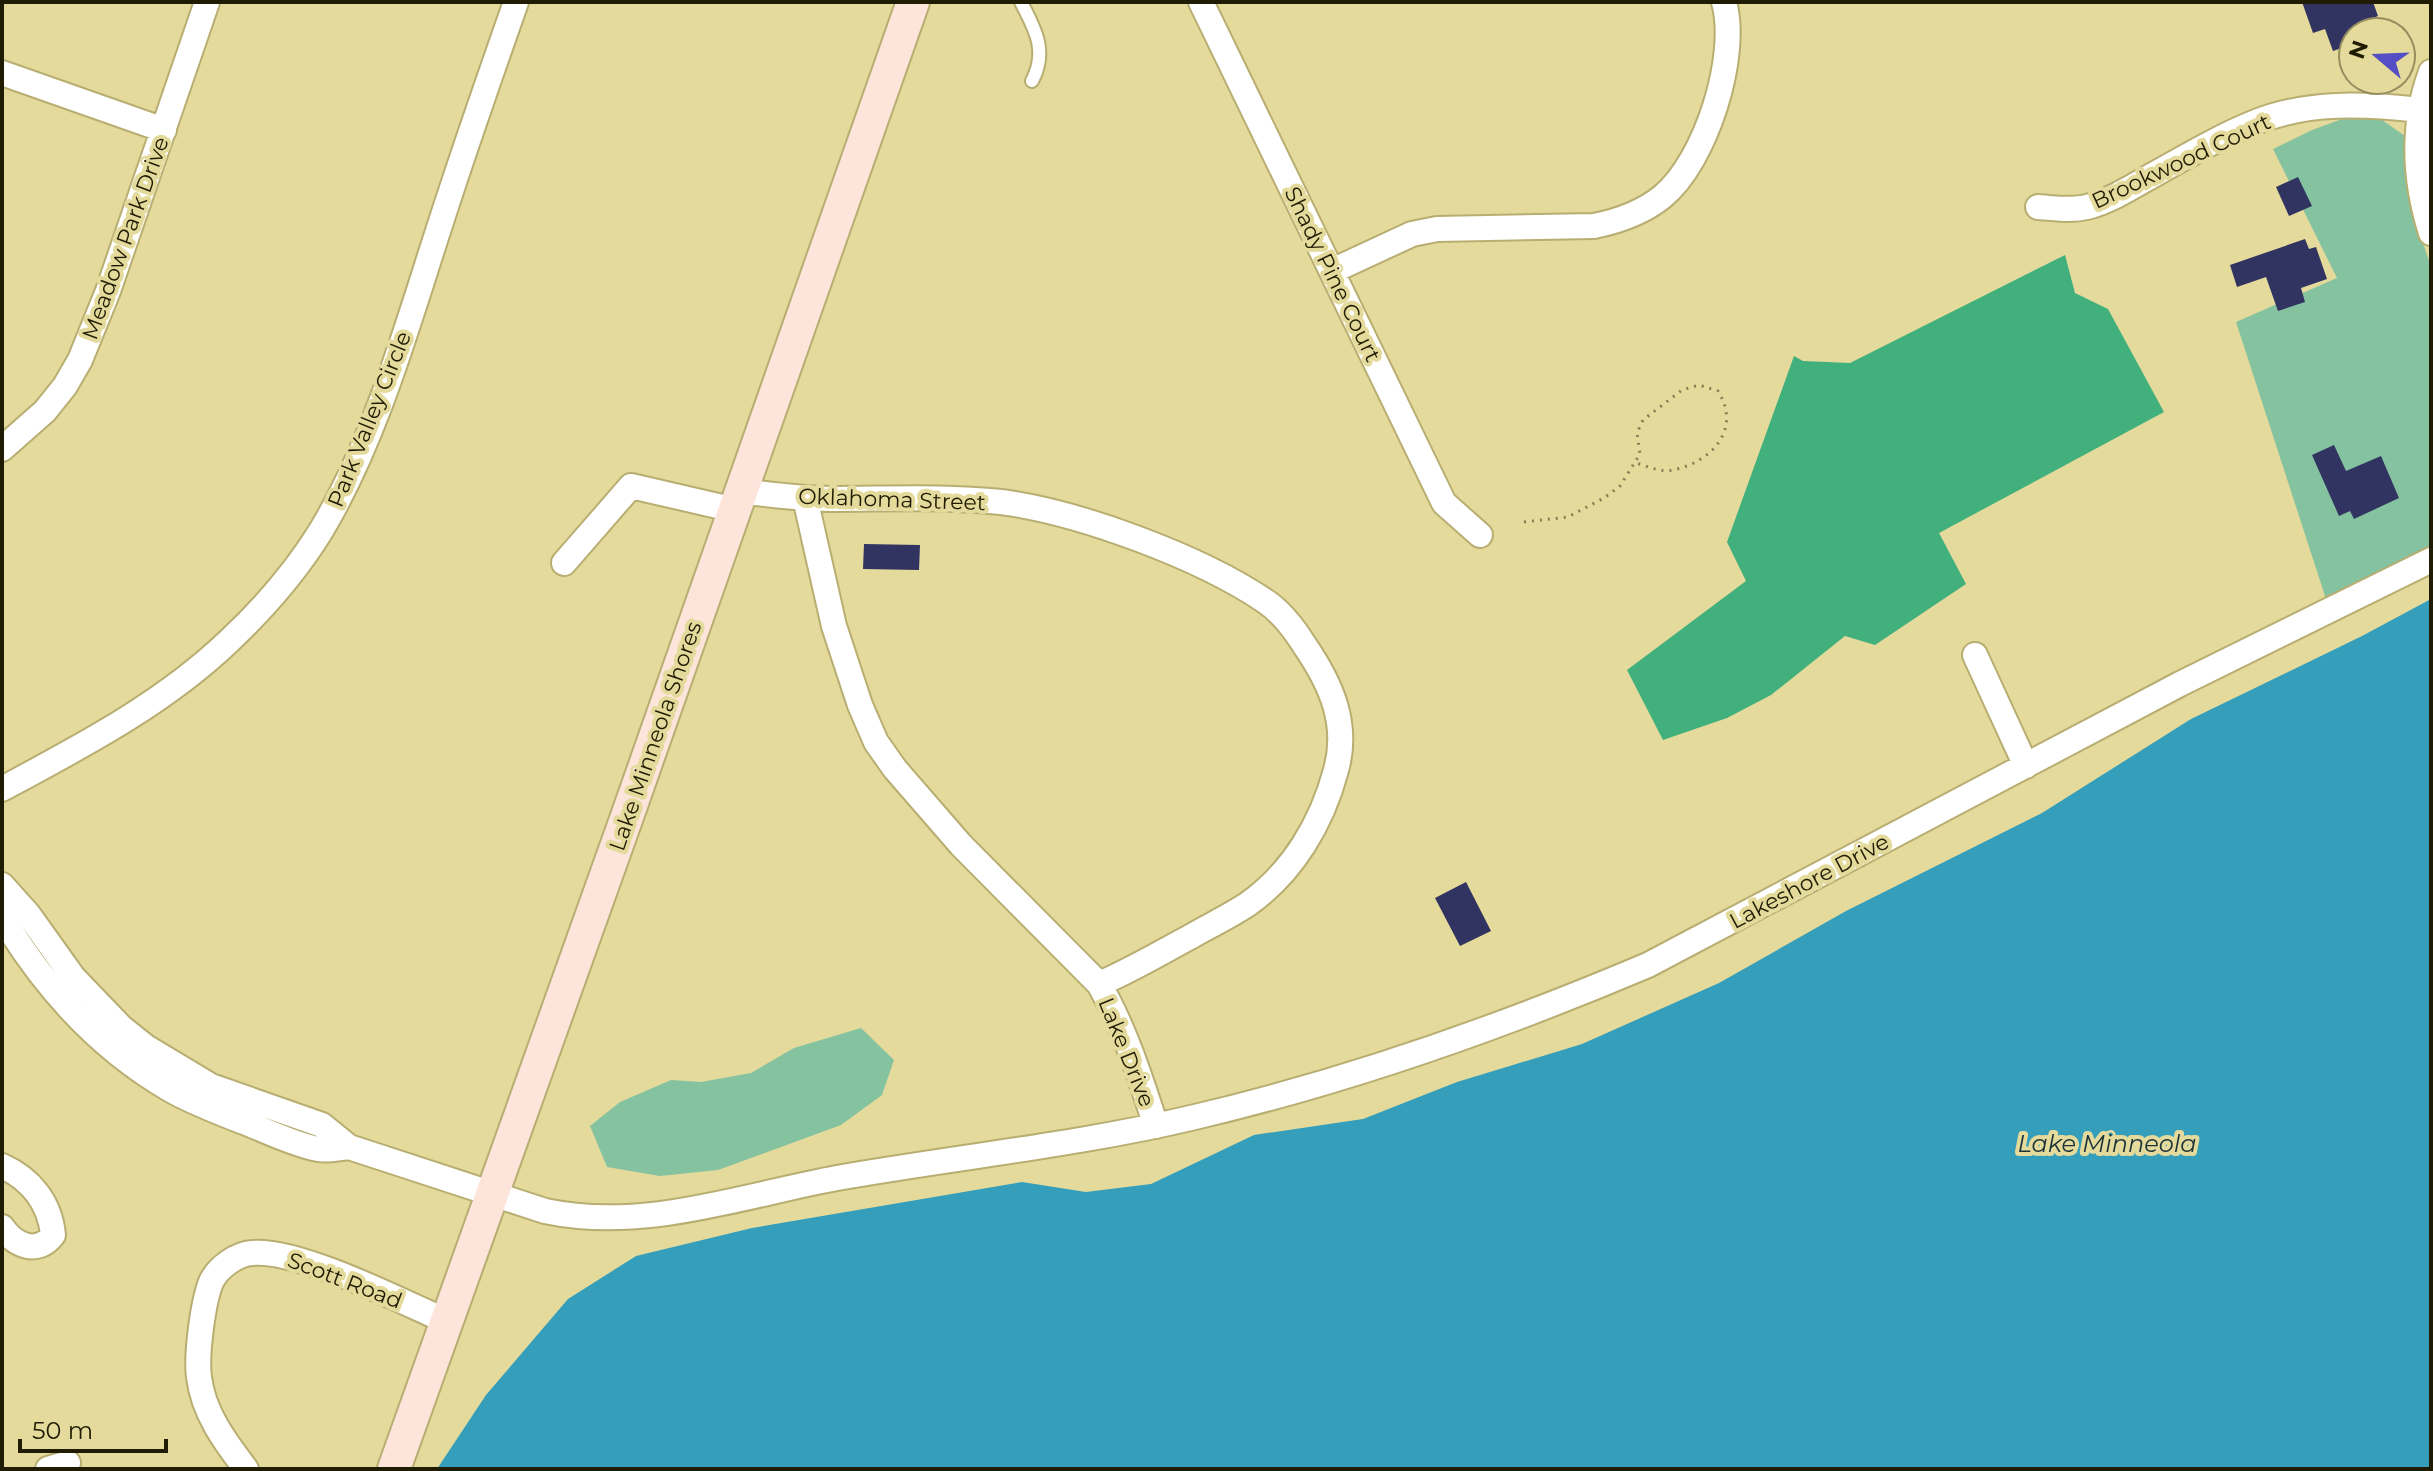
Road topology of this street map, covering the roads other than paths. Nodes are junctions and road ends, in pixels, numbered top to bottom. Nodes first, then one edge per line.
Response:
1 (207, 2) edge
2 (516, 2) edge
3 (913, 2) edge
4 (1021, 2) edge
5 (1201, 2) edge
6 (1724, 2) edge
7 (2431, 72) edge
8 (2, 73) edge
9 (1032, 81) dead end
10 (2420, 110) junction
11 (164, 130) junction
12 (2038, 207) dead end
13 (2431, 233) edge
14 (1332, 271) junction
15 (2, 449) edge
16 (805, 498) junction
17 (738, 501) junction
18 (1480, 535) dead end
19 (2431, 560) edge
20 (564, 563) dead end
21 (1975, 655) dead end
22 (2026, 766) junction
23 (2, 789) edge
24 (3, 886) edge
25 (2, 917) edge
26 (51, 970) junction
27 (1099, 984) junction
28 (1156, 1126) junction
29 (2, 1166) edge
30 (493, 1196) junction
31 (2, 1227) edge
32 (448, 1322) junction
33 (246, 1469) edge
34 (394, 1469) edge

1 - 11 street, Meadow Park Drive
2 - 23 street, Park Valley Circle
3 - 17 main road, Lake Minneola Shores
4 - 9 lane
5 - 14 street, Shady Pine Court
6 - 14 street
7 - 10 street
8 - 11 street
10 - 12 street, Brookwood Court
10 - 13 street
11 - 15 street, Meadow Park Drive
14 - 18 street, Shady Pine Court
16 - 17 street, Oklahoma Street
16 - 27 street, Lake Drive
16 - 27 street, Oklahoma Street
17 - 20 street, Oklahoma Street
17 - 30 main road, Lake Minneola Shores
19 - 22 street, Lakeshore Drive
21 - 22 street
22 - 28 street, Lakeshore Drive
24 - 25 street
24 - 26 street
25 - 26 street
26 - 30 street, Lake Drive
27 - 28 street, Lake Drive
28 - 30 street, Lake Drive
29 - 31 street
30 - 32 main road, Lake Minneola Shores
32 - 33 street, Scott Road
32 - 34 main road, Lake Minneola Shores

